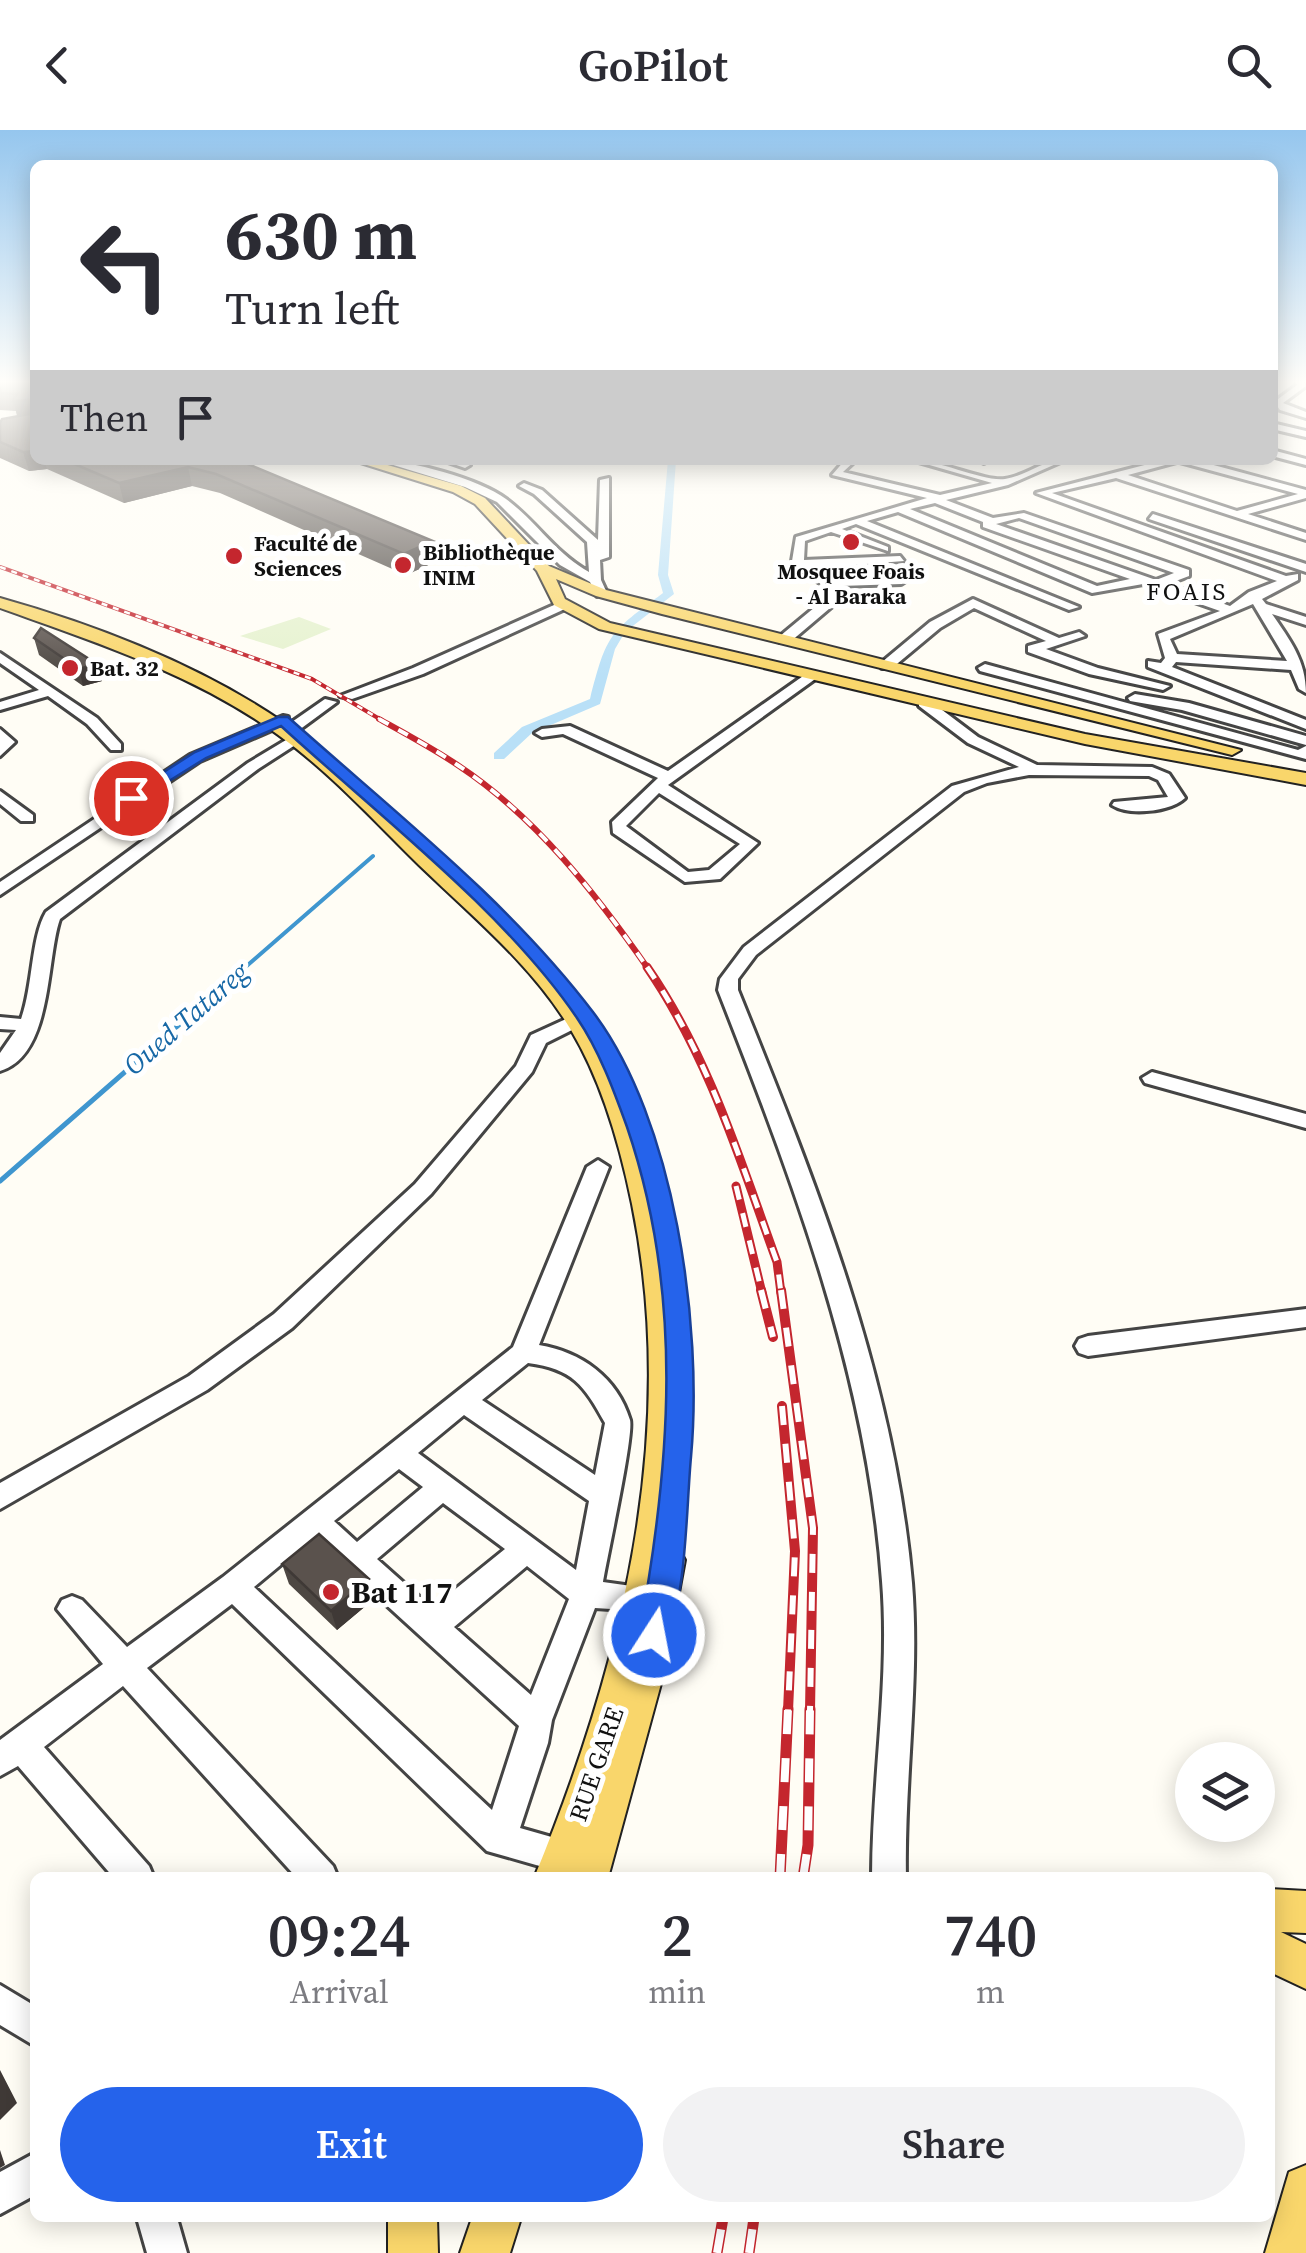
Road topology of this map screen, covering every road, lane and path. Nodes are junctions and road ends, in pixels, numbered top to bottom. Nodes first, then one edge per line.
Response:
1 (428, 480) edge
2 (443, 480) edge
3 (605, 480) dead end
4 (861, 480) edge
5 (993, 480) edge
6 (1011, 480) edge
7 (1094, 480) joint
8 (1135, 480) edge
9 (1257, 480) edge
10 (1004, 483) junction
11 (524, 486) dead end
12 (1066, 486) junction
13 (1164, 490) junction
14 (1306, 494) edge
15 (1226, 496) dead end
16 (1101, 498) dead end
17 (941, 500) junction
18 (1244, 501) dead end
19 (1261, 507) junction
20 (900, 509) junction
21 (1136, 510) dead end
22 (1237, 514) junction
23 (856, 520) junction
24 (992, 522) junction
25 (1213, 522) junction
26 (830, 528) junction
27 (1188, 528) junction
28 (1162, 536) junction
29 (1306, 537) edge
30 (884, 548) dead end
31 (900, 560) dead end
32 (804, 565) junction
33 (544, 569) junction
34 (1306, 570) edge
35 (1288, 579) junction
36 (901, 580) dead end
37 (1140, 581) junction
38 (832, 583) junction
39 (1306, 583) edge
40 (1155, 585) junction
41 (602, 586) junction
42 (1253, 596) junction
43 (0, 603) edge
44 (563, 605) junction
45 (1072, 607) dead end
46 (1265, 608) junction
47 (1230, 610) junction
48 (1306, 621) edge
49 (1079, 636) dead end
50 (785, 640) junction
51 (1060, 643) junction
52 (1288, 647) junction
53 (1306, 653) edge
54 (0, 657) edge
55 (887, 664) junction
56 (1167, 666) junction
57 (1296, 666) junction
58 (811, 676) junction
59 (1163, 686) junction
60 (1306, 690) edge
61 (51, 691) junction
62 (347, 696) dead end
63 (1145, 701) junction
64 (330, 702) dead end
65 (924, 703) junction
66 (0, 706) edge
67 (1133, 712) junction
68 (1306, 725) edge
69 (281, 730) junction
70 (0, 733) edge
71 (542, 733) dead end
72 (1306, 740) edge
73 (116, 747) dead end
74 (1306, 750) edge
75 (0, 752) edge
76 (1306, 768) edge
77 (1034, 769) junction
78 (1306, 778) edge
79 (663, 781) junction
80 (0, 796) edge
81 (1120, 805) dead end
82 (27, 818) dead end
83 (0, 890) edge
84 (577, 1020) junction
85 (0, 1024) edge
86 (28, 1026) junction
87 (0, 1065) edge
88 (1152, 1078) dead end
89 (1306, 1121) edge
90 (598, 1167) dead end
91 (1306, 1318) edge
92 (1088, 1346) dead end
93 (523, 1353) junction
94 (463, 1401) junction
95 (398, 1453) junction
96 (442, 1488) junction
97 (0, 1496) edge
98 (604, 1496) junction
99 (313, 1520) junction
100 (524, 1551) junction
101 (357, 1559) junction
102 (233, 1586) junction
103 (586, 1594) junction
104 (643, 1598) junction
105 (72, 1608) dead end
106 (434, 1625) junction
107 (124, 1664) junction
108 (536, 1720) junction
109 (10, 1752) edge
110 (601, 1828) junction
111 (499, 1839) junction
112 (568, 1870) edge
113 (131, 1872) edge
114 (315, 1872) edge
115 (609, 1872) edge
116 (889, 1872) edge
117 (1275, 1910) edge
118 (1306, 1912) edge
119 (1275, 1951) edge
120 (1306, 1967) edge
121 (0, 2002) edge
122 (30, 2024) edge
123 (30, 2175) edge
124 (1306, 2189) edge
125 (0, 2194) edge
126 (158, 2222) edge
127 (413, 2222) edge
128 (495, 2222) edge
129 (167, 2253) edge
130 (412, 2253) edge
131 (485, 2253) edge
132 (1290, 2253) edge

1 - 33 main road
2 - 41 street
3 - 41 street
4 - 17 street
5 - 10 street
6 - 10 street
7 - 12 street
7 - 25 street
8 - 13 street
9 - 14 street
10 - 17 street
11 - 41 street
12 - 16 street
12 - 28 street
13 - 15 street
13 - 22 street
14 - 19 street
17 - 20 street
17 - 24 street
18 - 19 street
19 - 22 street
20 - 23 street
20 - 37 street
21 - 27 street
22 - 25 street
22 - 29 street
23 - 26 street
23 - 45 street
24 - 37 street
24 - 40 street
25 - 27 street
26 - 30 street
26 - 32 street
27 - 28 street
27 - 34 street
28 - 35 street
31 - 32 street
32 - 38 street
33 - 41 main road
33 - 44 main road
34 - 35 street
35 - 39 street
35 - 42 street
36 - 38 street
37 - 40 street
38 - 50 street
40 - 47 street
41 - 50 main road
42 - 46 street
42 - 47 street
43 - 69 main road, RUE GARE
44 - 58 main road
44 - 62 street
46 - 48 street
46 - 52 street
47 - 56 street
49 - 51 street
50 - 55 main road
51 - 55 street
51 - 59 street
52 - 53 street
52 - 57 street
54 - 61 street
55 - 76 main road
56 - 57 street
56 - 59 street
56 - 68 street
57 - 60 street
58 - 65 main road
58 - 79 street
59 - 63 street
61 - 66 street
61 - 73 street
63 - 67 street
63 - 67 street
63 - 72 street
64 - 69 street
65 - 77 street
65 - 78 main road
67 - 74 street
69 - 83 street
69 - 84 main road, RUE GARE
69 - 86 street
69 - 110 main road, RUE GARE
70 - 75 street
71 - 79 street
77 - 81 street
77 - 116 street
79 - 79 street
80 - 82 street
84 - 97 street
84 - 104 main road, RUE GARE
85 - 86 street
86 - 87 street
88 - 89 street
90 - 93 street
91 - 92 street
93 - 94 street
93 - 98 street
94 - 95 street
94 - 98 street
95 - 96 street
95 - 99 street
96 - 100 street
96 - 101 street
98 - 103 street
99 - 101 street
99 - 102 street
100 - 103 street
100 - 106 street
101 - 106 street
102 - 107 street
102 - 111 street
103 - 104 street
103 - 108 street
104 - 112 main road, RUE GARE
105 - 107 street
106 - 108 street
107 - 109 street
107 - 114 street
108 - 111 street
109 - 113 street
110 - 112 main road, RUE GARE
110 - 115 main road
111 - 112 street
117 - 118 main road
119 - 120 main road
121 - 122 street
123 - 125 street
124 - 132 main road
126 - 129 street
127 - 130 main road
128 - 131 main road

